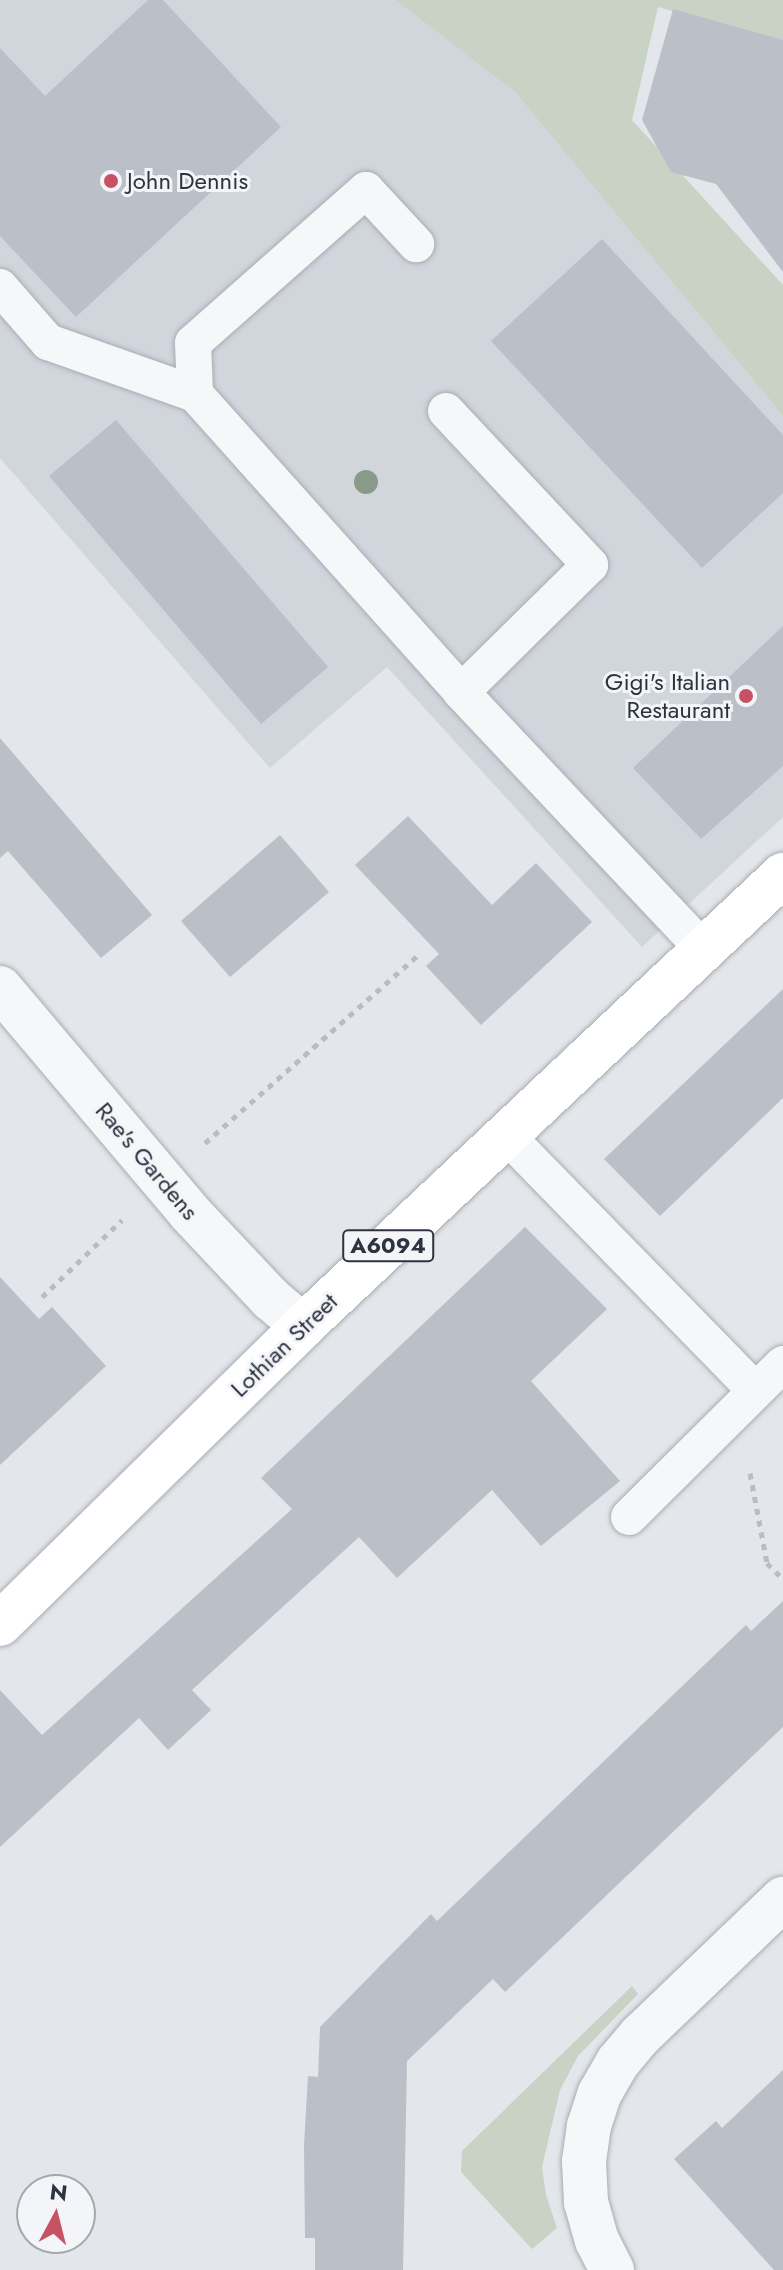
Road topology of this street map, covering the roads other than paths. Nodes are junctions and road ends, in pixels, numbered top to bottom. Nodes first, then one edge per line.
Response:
1 (416, 244) dead end
2 (0, 287) edge
3 (195, 394) junction
4 (446, 411) dead end
5 (461, 692) junction
6 (783, 875) edge
7 (704, 950) junction
8 (0, 988) edge
9 (506, 1135) junction
10 (303, 1326) junction
11 (783, 1364) edge
12 (746, 1399) junction
13 (629, 1517) dead end
14 (0, 1624) edge
15 (783, 1899) edge
16 (612, 2270) edge

1 - 3 lane
2 - 3 lane
3 - 5 lane
4 - 5 lane
5 - 7 lane
6 - 7 main road, Lothian Street / A6094
7 - 9 main road, Lothian Street / A6094
8 - 10 street, Rae's Gardens
9 - 10 main road, Lothian Street / A6094
9 - 12 lane
10 - 14 main road, Lothian Street / A6094
11 - 12 lane
12 - 13 lane
15 - 16 street

